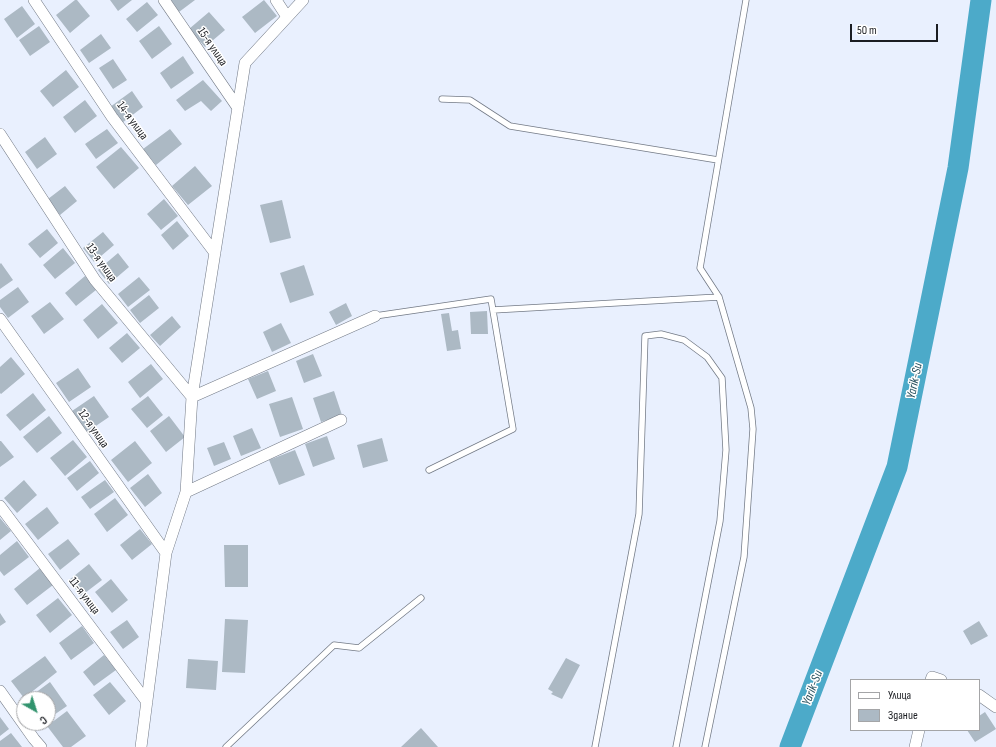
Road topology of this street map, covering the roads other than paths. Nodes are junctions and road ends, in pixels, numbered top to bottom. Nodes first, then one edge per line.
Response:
1 (34, 0) edge
2 (164, 0) edge
3 (276, 0) edge
4 (303, 0) edge
5 (746, 0) edge
6 (286, 17) junction
7 (442, 99) dead end
8 (238, 108) junction
9 (0, 134) edge
10 (718, 160) junction
11 (215, 253) junction
12 (719, 297) junction
13 (493, 310) junction
14 (375, 316) joint
15 (0, 319) edge
16 (192, 397) junction
17 (341, 420) dead end
18 (429, 470) dead end
19 (186, 492) junction
20 (0, 506) edge
21 (166, 553) junction
22 (421, 598) dead end
23 (0, 691) edge
24 (980, 696) edge
25 (147, 702) junction
26 (996, 707) edge
27 (919, 731) edge
28 (42, 747) edge
29 (141, 747) edge
30 (226, 747) edge
31 (595, 747) edge
32 (676, 747) edge
33 (705, 747) edge
34 (915, 747) edge

1 - 11 street, 14-я улица
2 - 8 street, 15-я улица
3 - 6 street
4 - 6 street
5 - 10 lane
6 - 8 street
7 - 10 lane
8 - 11 street
9 - 16 street, 13-я улица
10 - 12 lane
11 - 16 street
12 - 13 lane
12 - 33 lane
13 - 14 lane
13 - 18 lane
14 - 16 street
15 - 21 street, 12-я улица
16 - 19 street
17 - 19 street
19 - 21 street
20 - 25 street, 11-я улица
21 - 25 street
22 - 30 lane
23 - 28 street
24 - 26 street
25 - 29 street
27 - 34 street
31 - 32 lane

